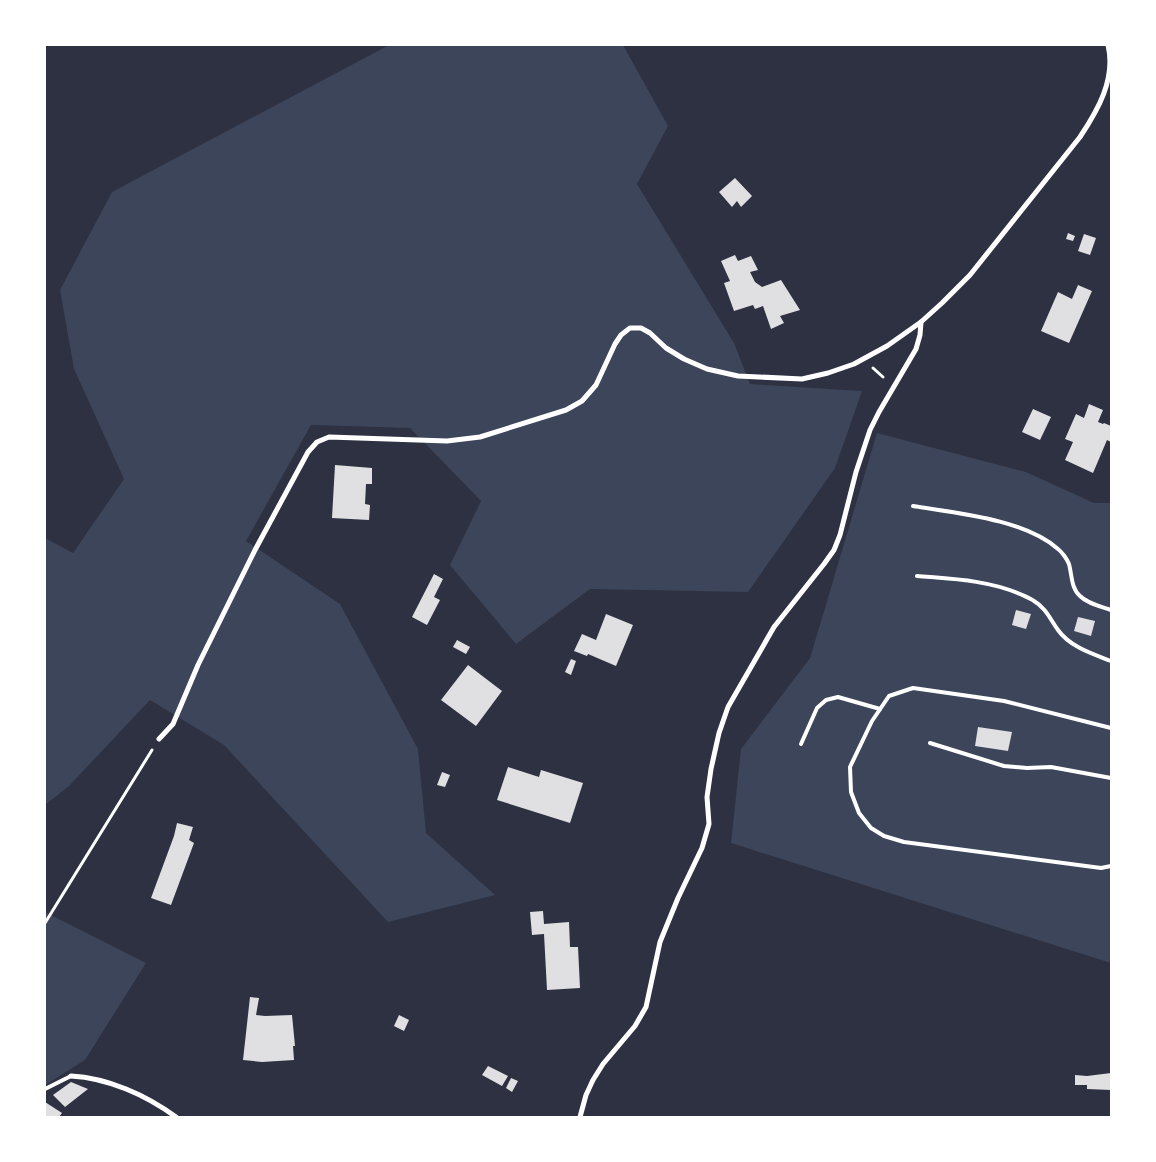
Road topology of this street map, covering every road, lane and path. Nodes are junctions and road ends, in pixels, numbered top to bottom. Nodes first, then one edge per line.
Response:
1 (1108, 45) edge
2 (921, 322) junction
3 (863, 359) junction
4 (894, 386) junction
5 (913, 506) dead end
6 (917, 576) dead end
7 (1111, 610) edge
8 (1111, 660) edge
9 (880, 709) junction
10 (1111, 728) edge
11 (159, 739) joint
12 (930, 743) dead end
13 (801, 744) dead end
14 (1111, 778) edge
15 (1111, 866) edge
16 (45, 923) edge
17 (71, 1076) joint
18 (45, 1089) edge
19 (176, 1117) edge
20 (580, 1117) edge

1 - 2 street
2 - 3 street
2 - 4 street
3 - 4 path
3 - 11 street
4 - 20 street
5 - 7 lane
6 - 8 lane
9 - 10 lane
9 - 13 lane
9 - 15 lane
11 - 16 path
12 - 14 lane
17 - 18 lane
17 - 19 street

